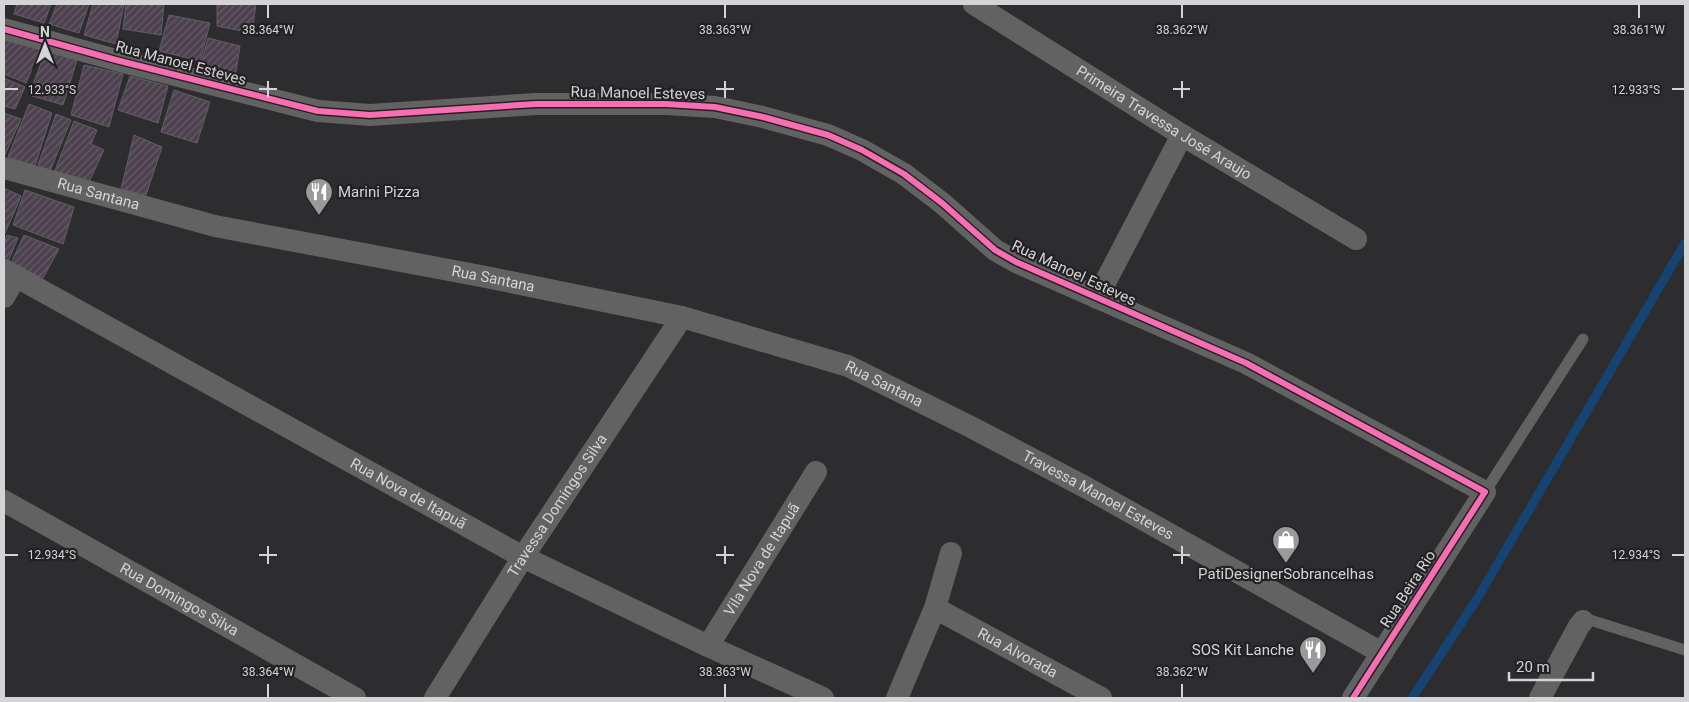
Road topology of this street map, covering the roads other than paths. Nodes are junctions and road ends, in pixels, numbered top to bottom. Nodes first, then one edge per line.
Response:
1 (974, 4) edge
2 (4, 29) edge
3 (1182, 135) junction
4 (4, 168) edge
5 (1356, 239) dead end
6 (10, 273) edge
7 (4, 297) edge
8 (1097, 298) junction
9 (682, 317) junction
10 (1583, 338) dead end
11 (971, 426) joint
12 (816, 472) dead end
13 (1485, 492) junction
14 (4, 501) edge
15 (951, 553) dead end
16 (522, 557) junction
17 (935, 608) junction
18 (1583, 621) joint
19 (708, 646) junction
20 (1685, 650) edge
21 (1382, 653) junction
22 (355, 698) edge
23 (435, 698) edge
24 (823, 698) edge
25 (896, 698) edge
26 (1101, 698) edge
27 (1353, 698) edge
28 (1540, 698) edge

1 - 3 street, Primeira Travessa José Araujo
2 - 8 street, Rua Manoel Esteves
3 - 5 street, Primeira Travessa José Araujo
3 - 8 street
4 - 9 street, Rua Santana
6 - 7 street
6 - 16 street, Rua Nova de Itapuã
8 - 13 street, Rua Manoel Esteves
9 - 11 street, Rua Santana
9 - 16 street, Travessa Domingos Silva
10 - 13 lane, Rua Beira Rio
11 - 21 street, Travessa Manoel Esteves
12 - 19 street, Vila Nova de Itapuã
13 - 21 street, Rua Beira Rio
14 - 22 street, Rua Domingos Silva
15 - 17 street
16 - 19 street, Rua Nova de Itapuã
16 - 23 street, Travessa Domingos Silva
17 - 25 street
17 - 26 street, Rua Alvorada
18 - 20 lane
18 - 28 street
19 - 24 street, Rua Nova de Itapuã
21 - 27 street, Rua Beira Rio

